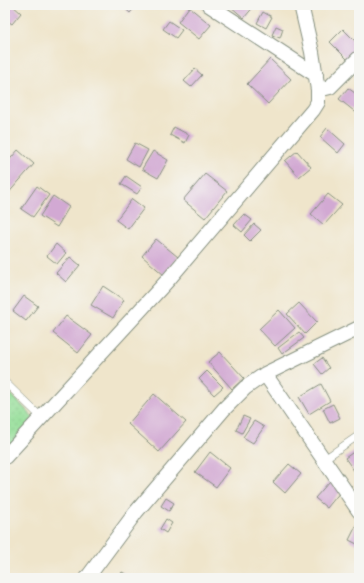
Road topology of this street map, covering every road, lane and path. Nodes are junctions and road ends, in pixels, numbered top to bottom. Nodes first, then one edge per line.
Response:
1 (209, 5) edge
2 (301, 5) edge
3 (359, 58) edge
4 (316, 75) junction
5 (318, 90) junction
6 (359, 328) edge
7 (265, 374) junction
8 (5, 382) edge
9 (41, 417) junction
10 (359, 435) edge
11 (5, 457) edge
12 (323, 460) junction
13 (359, 511) edge
14 (87, 578) edge

1 - 4 street
2 - 4 street
3 - 5 street
4 - 5 street
5 - 9 street
6 - 7 street
7 - 12 street
7 - 14 street
8 - 9 lane
9 - 11 street
10 - 12 lane
12 - 13 street

